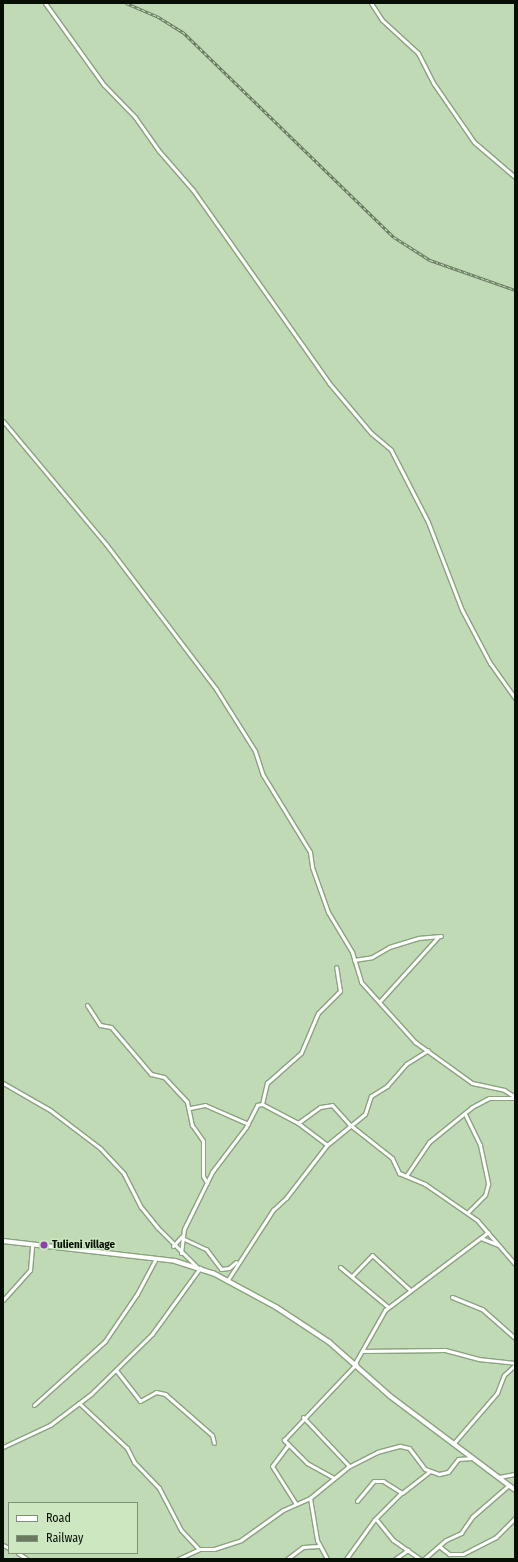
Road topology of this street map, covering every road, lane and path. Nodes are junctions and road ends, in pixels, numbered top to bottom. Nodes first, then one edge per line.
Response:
1 (45, 3) edge
2 (371, 3) edge
3 (515, 177) edge
4 (3, 421) edge
5 (515, 698) edge
6 (354, 960) junction
7 (336, 967) dead end
8 (380, 1001) junction
9 (87, 1006) dead end
10 (428, 1050) junction
11 (3, 1084) edge
12 (515, 1097) edge
13 (262, 1104) junction
14 (190, 1108) junction
15 (464, 1114) junction
16 (298, 1123) junction
17 (248, 1124) junction
18 (349, 1124) junction
19 (327, 1145) junction
20 (406, 1176) junction
21 (207, 1183) junction
22 (468, 1212) junction
23 (488, 1232) junction
24 (182, 1237) junction
25 (481, 1238) junction
26 (3, 1241) edge
27 (32, 1245) junction
28 (498, 1245) junction
29 (173, 1246) junction
30 (181, 1253) junction
31 (156, 1259) junction
32 (238, 1261) junction
33 (515, 1264) edge
34 (199, 1267) junction
35 (340, 1267) dead end
36 (352, 1276) junction
37 (227, 1281) junction
38 (410, 1290) junction
39 (452, 1297) dead end
40 (3, 1300) edge
41 (388, 1308) junction
42 (515, 1338) edge
43 (362, 1351) junction
44 (355, 1363) junction
45 (515, 1364) edge
46 (116, 1370) junction
47 (79, 1403) junction
48 (34, 1404) dead end
49 (303, 1417) junction
50 (214, 1443) dead end
51 (453, 1444) junction
52 (288, 1445) junction
53 (3, 1447) edge
54 (473, 1458) junction
55 (349, 1466) junction
56 (429, 1472) junction
57 (515, 1474) edge
58 (498, 1477) junction
59 (334, 1478) junction
60 (509, 1485) junction
61 (515, 1490) edge
62 (401, 1493) junction
63 (310, 1498) junction
64 (357, 1501) dead end
65 (296, 1504) junction
66 (515, 1518) edge
67 (376, 1519) junction
68 (319, 1546) junction
69 (440, 1546) junction
70 (199, 1549) junction
71 (408, 1550) junction
72 (461, 1555) junction
73 (178, 1559) edge
74 (287, 1559) edge
75 (327, 1559) edge
76 (346, 1559) edge
77 (395, 1559) edge
78 (420, 1559) edge
79 (424, 1559) edge
80 (464, 1559) edge

1 - 5 street
2 - 3 street
4 - 6 street
6 - 8 street
6 - 8 street
7 - 13 street
8 - 10 street
9 - 14 street
10 - 12 street
10 - 18 street
11 - 29 street
12 - 15 street
13 - 16 street
13 - 17 street
14 - 17 street
14 - 21 street
15 - 20 street
15 - 22 street
16 - 18 street
16 - 19 street
17 - 21 street
18 - 19 street
18 - 20 street
19 - 32 street
20 - 22 street
21 - 24 street
22 - 23 street
23 - 25 street
23 - 28 street
24 - 29 street
24 - 30 street
24 - 32 street
25 - 28 street
25 - 38 street
26 - 27 street
27 - 31 street
27 - 40 street
28 - 33 street
29 - 30 street
30 - 34 street
31 - 34 street
31 - 48 street
32 - 37 street
34 - 37 street
34 - 46 street
35 - 36 street
36 - 38 street
36 - 41 street
37 - 44 street
38 - 41 street
39 - 42 street
41 - 43 street
43 - 44 street
43 - 45 street
44 - 49 street
44 - 51 street
45 - 51 street
46 - 47 street
46 - 50 street
47 - 53 street
47 - 70 street
49 - 52 street
49 - 55 street
51 - 54 street
52 - 59 street
52 - 65 street
54 - 56 street
54 - 58 street
55 - 56 street
55 - 59 street
56 - 62 street
57 - 58 street
58 - 60 street
59 - 63 street
60 - 61 street
60 - 69 street
62 - 64 street
62 - 67 street
63 - 65 street
63 - 68 street
65 - 70 street
66 - 72 street
67 - 71 street
67 - 76 street
68 - 74 street
68 - 75 street
69 - 72 street
69 - 79 street
70 - 73 street
71 - 77 street
71 - 78 street
72 - 80 street

